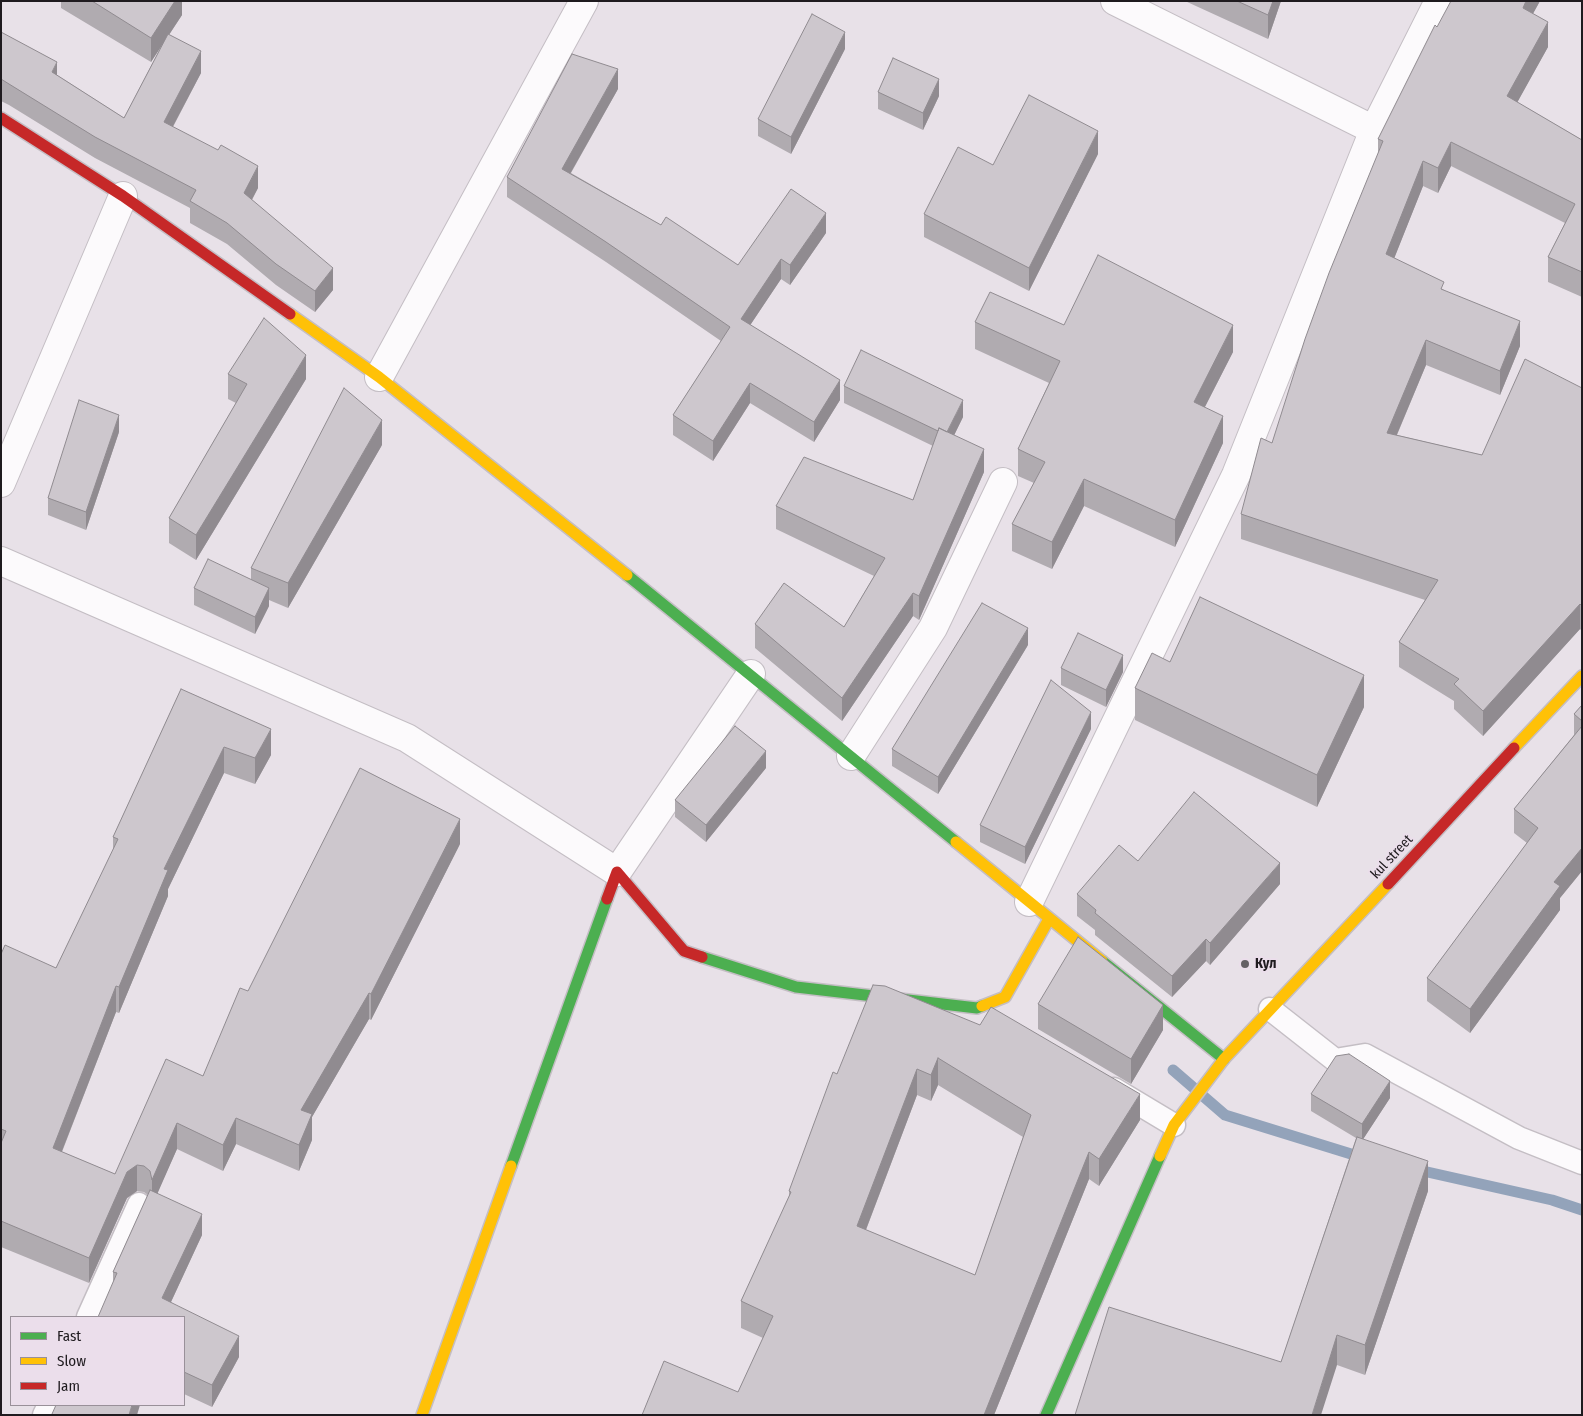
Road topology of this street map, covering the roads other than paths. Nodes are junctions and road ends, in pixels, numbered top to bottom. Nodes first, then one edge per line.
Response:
1 (584, 1) edge
2 (1115, 1) edge
3 (1439, 1) edge
4 (1, 118) edge
5 (1374, 130) junction
6 (123, 196) junction
7 (379, 377) junction
8 (1003, 482) dead end
9 (1, 483) edge
10 (1, 561) edge
11 (751, 674) junction
12 (1582, 676) edge
13 (851, 756) junction
14 (617, 872) junction
15 (1039, 911) junction
16 (977, 1008) junction
17 (1270, 1009) junction
18 (1003, 1024) edge
19 (1224, 1059) junction
20 (1097, 1079) edge
21 (1174, 1125) junction
22 (1582, 1163) edge
23 (139, 1204) dead end
24 (88, 1316) edge
25 (422, 1415) edge
26 (1046, 1415) edge

1 - 7 street
2 - 5 street
3 - 5 street
4 - 6 street
5 - 15 street
6 - 7 street
6 - 9 street
7 - 11 street
8 - 13 street
10 - 14 street
11 - 13 street
11 - 14 street
12 - 17 street, kul street
13 - 15 street
14 - 16 street
14 - 25 street
15 - 16 street
15 - 19 street
16 - 18 lane
17 - 19 street, kul street
17 - 22 lane
19 - 21 street, kul street
20 - 21 lane
21 - 26 street, kul street
23 - 24 lane

